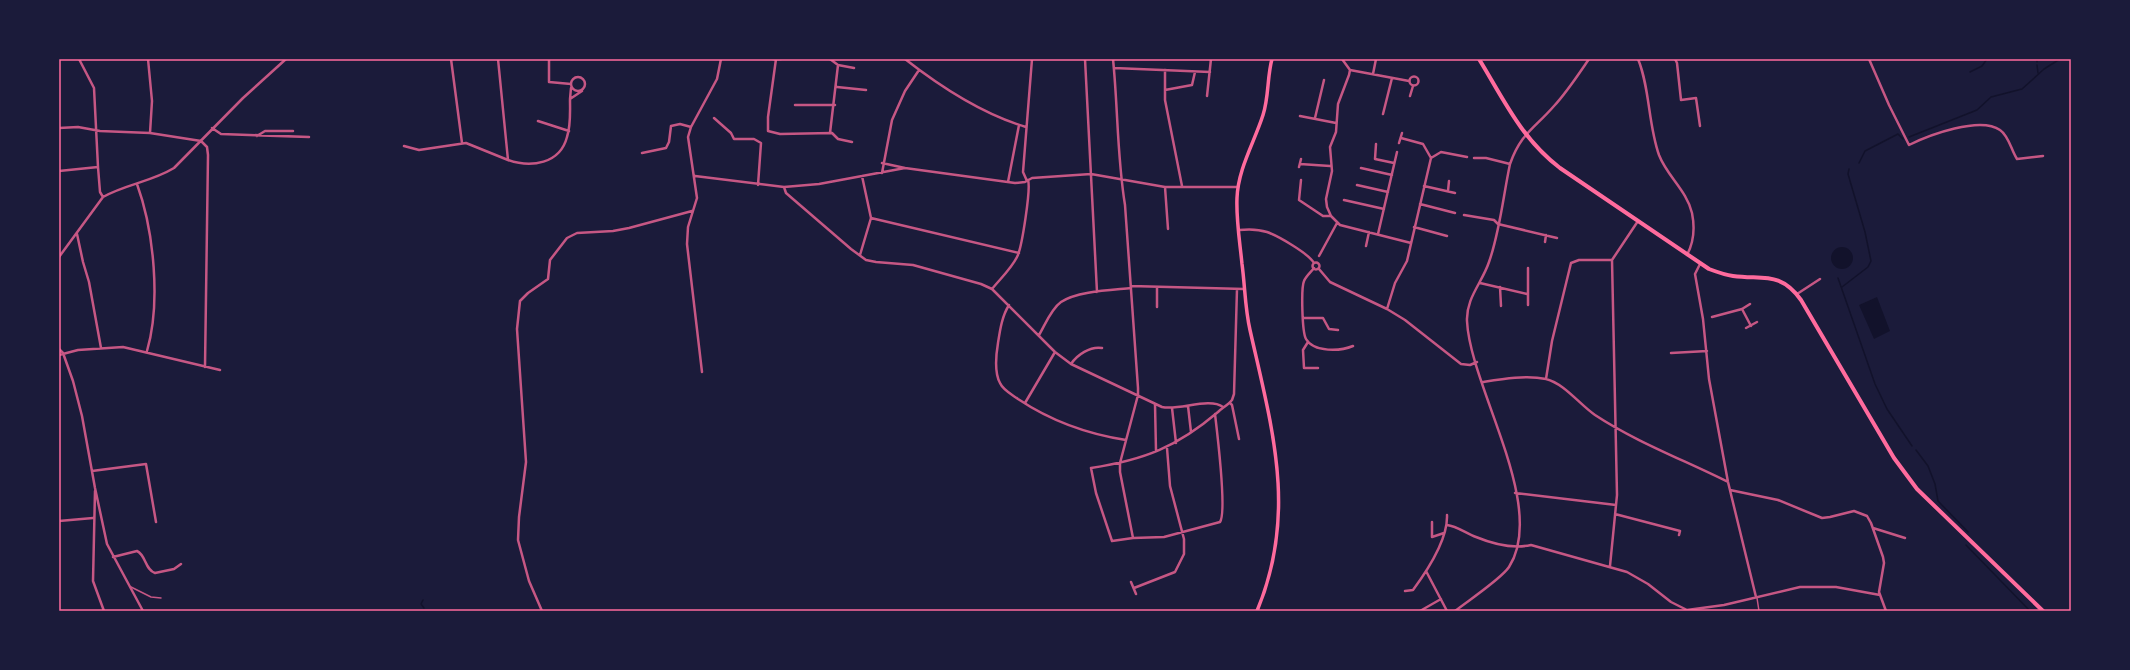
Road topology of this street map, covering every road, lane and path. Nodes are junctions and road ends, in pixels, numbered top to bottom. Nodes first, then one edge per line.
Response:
1 (79, 59) edge
2 (149, 59) edge
3 (286, 59) edge
4 (451, 59) edge
5 (498, 59) edge
6 (549, 59) edge
7 (721, 59) edge
8 (775, 59) edge
9 (781, 59) edge
10 (830, 59) edge
11 (905, 59) edge
12 (1032, 59) edge
13 (1085, 59) edge
14 (1113, 59) edge
15 (1210, 59) edge
16 (1272, 59) edge
17 (1342, 59) edge
18 (1376, 59) edge
19 (1479, 59) edge
20 (1589, 59) edge
21 (1638, 59) edge
22 (1675, 59) edge
23 (1869, 59) edge
24 (838, 65) junction
25 (854, 68) dead end
26 (1114, 68) junction
27 (919, 70) junction
28 (1165, 70) junction
29 (1350, 70) junction
30 (1194, 72) junction
31 (1210, 72) junction
32 (1372, 74) junction
33 (1392, 78) junction
34 (1324, 80) dead end
35 (1409, 81) junction
36 (571, 85) junction
37 (1413, 86) junction
38 (837, 87) junction
39 (866, 90) dead end
40 (1165, 90) junction
41 (582, 91) junction
42 (1206, 96) dead end
43 (1410, 96) dead end
44 (570, 99) junction
45 (796, 105) dead end
46 (835, 105) junction
47 (1383, 114) dead end
48 (1300, 116) dead end
49 (714, 118) dead end
50 (1316, 118) junction
51 (538, 121) dead end
52 (1336, 123) junction
53 (1018, 125) junction
54 (1700, 126) dead end
55 (690, 127) junction
56 (1026, 127) junction
57 (59, 128) edge
58 (212, 128) junction
59 (95, 130) junction
60 (293, 131) dead end
61 (569, 131) junction
62 (150, 133) junction
63 (830, 133) junction
64 (1402, 133) dead end
65 (1525, 134) junction
66 (256, 136) junction
67 (309, 137) dead end
68 (1401, 138) junction
69 (201, 141) junction
70 (852, 142) dead end
71 (462, 143) junction
72 (1399, 143) dead end
73 (1376, 144) dead end
74 (404, 146) dead end
75 (1397, 152) dead end
76 (642, 153) dead end
77 (2043, 156) dead end
78 (1467, 157) dead end
79 (1431, 158) junction
80 (1474, 158) dead end
81 (1300, 159) dead end
82 (508, 160) junction
83 (882, 163) junction
84 (1394, 163) junction
85 (1300, 164) junction
86 (1510, 164) junction
87 (1330, 166) junction
88 (98, 167) junction
89 (1299, 167) dead end
90 (905, 168) junction
91 (1361, 168) dead end
92 (59, 171) edge
93 (882, 173) junction
94 (1091, 174) junction
95 (695, 176) junction
96 (862, 176) junction
97 (1392, 176) junction
98 (1120, 178) junction
99 (1027, 180) junction
100 (1301, 180) dead end
101 (1449, 181) dead end
102 (1008, 182) junction
103 (138, 184) junction
104 (1357, 184) dead end
105 (758, 185) junction
106 (1165, 186) junction
107 (1182, 186) junction
108 (1424, 186) junction
109 (784, 187) junction
110 (1238, 188) junction
111 (1448, 191) junction
112 (1388, 192) junction
113 (1456, 193) dead end
114 (103, 197) junction
115 (1344, 200) dead end
116 (1420, 204) junction
117 (1384, 209) junction
118 (692, 211) junction
119 (1456, 213) dead end
120 (1464, 215) dead end
121 (1331, 216) junction
122 (871, 218) junction
123 (1638, 221) junction
124 (1337, 223) junction
125 (1498, 224) junction
126 (1414, 227) junction
127 (1168, 229) dead end
128 (1239, 230) junction
129 (1369, 232) junction
130 (77, 234) junction
131 (1378, 234) junction
132 (1546, 235) junction
133 (1447, 236) dead end
134 (1557, 238) dead end
135 (1544, 242) dead end
136 (1411, 243) junction
137 (1366, 246) dead end
138 (1019, 253) junction
139 (860, 255) junction
140 (1687, 255) junction
141 (1319, 256) dead end
142 (59, 257) edge
143 (1612, 260) junction
144 (1314, 263) junction
145 (1700, 264) junction
146 (1314, 268) junction
147 (1528, 268) dead end
148 (1319, 269) junction
149 (1820, 279) dead end
150 (1480, 283) junction
151 (1131, 287) junction
152 (1157, 287) junction
153 (1500, 287) junction
154 (992, 289) junction
155 (1237, 289) junction
156 (1244, 289) junction
157 (1097, 292) junction
158 (1527, 294) junction
159 (1797, 294) junction
160 (1750, 304) dead end
161 (1009, 305) junction
162 (1528, 305) dead end
163 (1501, 306) dead end
164 (1157, 307) dead end
165 (1387, 309) junction
166 (1742, 310) junction
167 (1712, 317) dead end
168 (1304, 318) junction
169 (1757, 322) dead end
170 (1751, 326) junction
171 (1746, 328) dead end
172 (1338, 330) dead end
173 (1039, 335) junction
174 (1308, 342) junction
175 (1353, 346) dead end
176 (100, 348) junction
177 (1102, 348) dead end
178 (59, 349) edge
179 (147, 351) junction
180 (1707, 351) junction
181 (1055, 352) junction
182 (63, 353) junction
183 (1671, 353) dead end
184 (59, 355) edge
185 (1477, 362) junction
186 (1071, 364) junction
187 (205, 367) junction
188 (1318, 368) dead end
189 (220, 370) dead end
190 (702, 372) dead end
191 (1546, 379) junction
192 (1483, 382) junction
193 (1138, 395) junction
194 (1024, 403) junction
195 (1230, 403) junction
196 (1155, 404) junction
197 (1188, 406) junction
198 (1223, 407) junction
199 (1172, 408) junction
200 (1215, 414) junction
201 (1616, 427) junction
202 (1191, 433) junction
203 (1238, 439) dead end
204 (1126, 440) junction
205 (1176, 443) junction
206 (1168, 448) junction
207 (1156, 451) junction
208 (1120, 463) junction
209 (92, 471) junction
210 (1728, 482) junction
211 (95, 488) junction
212 (1730, 490) junction
213 (1515, 493) junction
214 (1616, 506) junction
215 (1615, 514) junction
216 (1447, 515) dead end
217 (93, 518) junction
218 (59, 520) edge
219 (156, 522) dead end
220 (1432, 522) dead end
221 (1447, 525) junction
222 (1873, 528) junction
223 (1181, 531) junction
224 (1444, 533) junction
225 (1679, 535) dead end
226 (1133, 538) junction
227 (1905, 538) dead end
228 (1518, 548) junction
229 (114, 557) junction
230 (181, 564) dead end
231 (1610, 566) junction
232 (1426, 571) junction
233 (1131, 582) dead end
234 (130, 586) junction
235 (1134, 588) junction
236 (1405, 591) dead end
237 (1136, 594) dead end
238 (1880, 595) junction
239 (1756, 596) junction
240 (162, 598) dead end
241 (1441, 599) junction
242 (104, 611) edge
243 (143, 611) edge
244 (542, 611) edge
245 (1258, 611) edge
246 (1420, 611) edge
247 (1447, 611) edge
248 (1455, 611) edge
249 (1759, 611) edge
250 (1886, 611) edge
251 (2043, 611) edge

1 - 59 street
2 - 62 street
3 - 58 street
4 - 71 street
5 - 82 street
6 - 36 street
7 - 55 street
8 - 9 street
8 - 63 street
10 - 24 street
11 - 27 street
12 - 56 street
13 - 94 street
14 - 26 street
15 - 31 street
16 - 110 main road
17 - 29 street
18 - 32 street
19 - 65 main road
20 - 65 street
21 - 140 street
22 - 54 street
23 - 77 street
24 - 25 street
24 - 38 street
26 - 28 street
26 - 98 street
27 - 53 street
27 - 83 street
28 - 30 street
28 - 40 street
29 - 32 street
29 - 52 street
30 - 31 street
30 - 40 street
31 - 42 street
32 - 33 street
33 - 35 street
33 - 47 street
34 - 50 street
35 - 37 street
35 - 37 street
36 - 41 street
36 - 41 street
36 - 44 street
37 - 43 street
38 - 39 street
38 - 46 street
40 - 107 street
41 - 44 street
44 - 61 street
45 - 46 street
46 - 63 street
48 - 50 street
49 - 105 street
50 - 52 street
51 - 61 street
52 - 87 street
53 - 56 street
53 - 102 street
55 - 76 street
55 - 95 street
56 - 99 street
57 - 59 street
58 - 66 street
58 - 69 street
59 - 62 street
59 - 88 street
60 - 66 street
61 - 82 street
62 - 69 street
63 - 70 street
64 - 68 street
65 - 86 street
65 - 123 main road
66 - 67 street
68 - 72 street
68 - 79 street
69 - 103 street
69 - 187 street
71 - 74 street
71 - 82 street
73 - 84 street
75 - 84 street
78 - 79 street
79 - 108 street
80 - 86 street
81 - 85 street
83 - 90 street
83 - 93 street
84 - 97 street
85 - 87 street
85 - 89 street
86 - 125 street
87 - 121 street
88 - 92 street
88 - 114 street
90 - 93 street
90 - 102 street
91 - 97 street
93 - 96 street
94 - 98 street
94 - 99 street
94 - 157 street
95 - 105 street
95 - 118 street
96 - 109 street
96 - 122 street
97 - 112 street
98 - 106 street
98 - 151 street
99 - 102 street
99 - 138 street
100 - 121 street
101 - 111 street
103 - 114 street
103 - 179 street
104 - 112 street
105 - 109 street
106 - 107 street
106 - 127 street
107 - 110 street
108 - 111 street
108 - 116 street
109 - 139 street
110 - 128 main road
111 - 113 street
112 - 117 street
114 - 130 street
115 - 117 street
116 - 119 street
116 - 126 street
117 - 131 street
118 - 190 street
118 - 244 street
120 - 125 street
121 - 124 street
122 - 138 street
122 - 139 street
123 - 140 main road
123 - 143 street
124 - 129 street
124 - 141 street
125 - 132 street
125 - 150 street
126 - 133 street
126 - 136 street
128 - 144 street
128 - 156 main road
129 - 131 street
129 - 137 street
130 - 142 street
130 - 176 street
131 - 136 street
132 - 134 street
132 - 135 street
136 - 165 street
138 - 154 street
139 - 154 street
140 - 145 main road
143 - 191 street
143 - 201 street
144 - 146 street
144 - 148 street
145 - 159 main road
145 - 180 street
146 - 148 street
146 - 168 street
147 - 158 street
148 - 165 street
149 - 159 street
150 - 153 street
150 - 185 street
151 - 152 street
151 - 157 street
151 - 193 street
152 - 155 street
152 - 164 street
153 - 158 street
153 - 163 street
154 - 161 street
155 - 156 street
155 - 195 street
156 - 245 main road
157 - 173 street
158 - 162 street
159 - 251 main road
160 - 166 street
161 - 173 street
161 - 194 street
165 - 185 street
166 - 167 street
166 - 170 street
168 - 172 street
168 - 174 street
169 - 170 street
170 - 171 street
173 - 181 street
174 - 175 street
174 - 188 street
176 - 179 street
176 - 182 street
177 - 186 street
178 - 182 street
179 - 187 street
180 - 183 street
180 - 210 street
181 - 186 street
181 - 194 street
182 - 184 street
182 - 209 street
185 - 192 street
186 - 193 street
187 - 189 street
191 - 192 street
191 - 201 street
192 - 213 street
193 - 196 street
193 - 204 street
194 - 204 street
195 - 198 street
195 - 203 street
196 - 199 street
196 - 207 street
197 - 198 street
197 - 199 street
197 - 202 street
198 - 200 street
199 - 205 street
200 - 202 street
200 - 223 street
201 - 210 street
201 - 214 street
202 - 205 street
204 - 208 street
205 - 206 street
206 - 207 street
206 - 223 street
207 - 208 street
208 - 226 street
208 - 226 street
209 - 211 street
209 - 219 street
210 - 212 street
211 - 217 street
211 - 229 street
212 - 222 street
212 - 239 street
213 - 214 street
213 - 228 street
214 - 215 street
215 - 225 street
215 - 231 street
216 - 221 street
217 - 218 street
217 - 242 street
220 - 224 street
221 - 224 street
221 - 228 street
222 - 227 street
222 - 238 street
223 - 226 street
223 - 235 street
224 - 232 street
228 - 231 street
228 - 248 street
229 - 230 street
229 - 234 street
231 - 239 street
232 - 236 street
232 - 241 street
233 - 235 street
234 - 240 lane
234 - 243 street
235 - 237 street
238 - 239 street
238 - 250 street
239 - 249 lane
241 - 246 street
241 - 247 street

